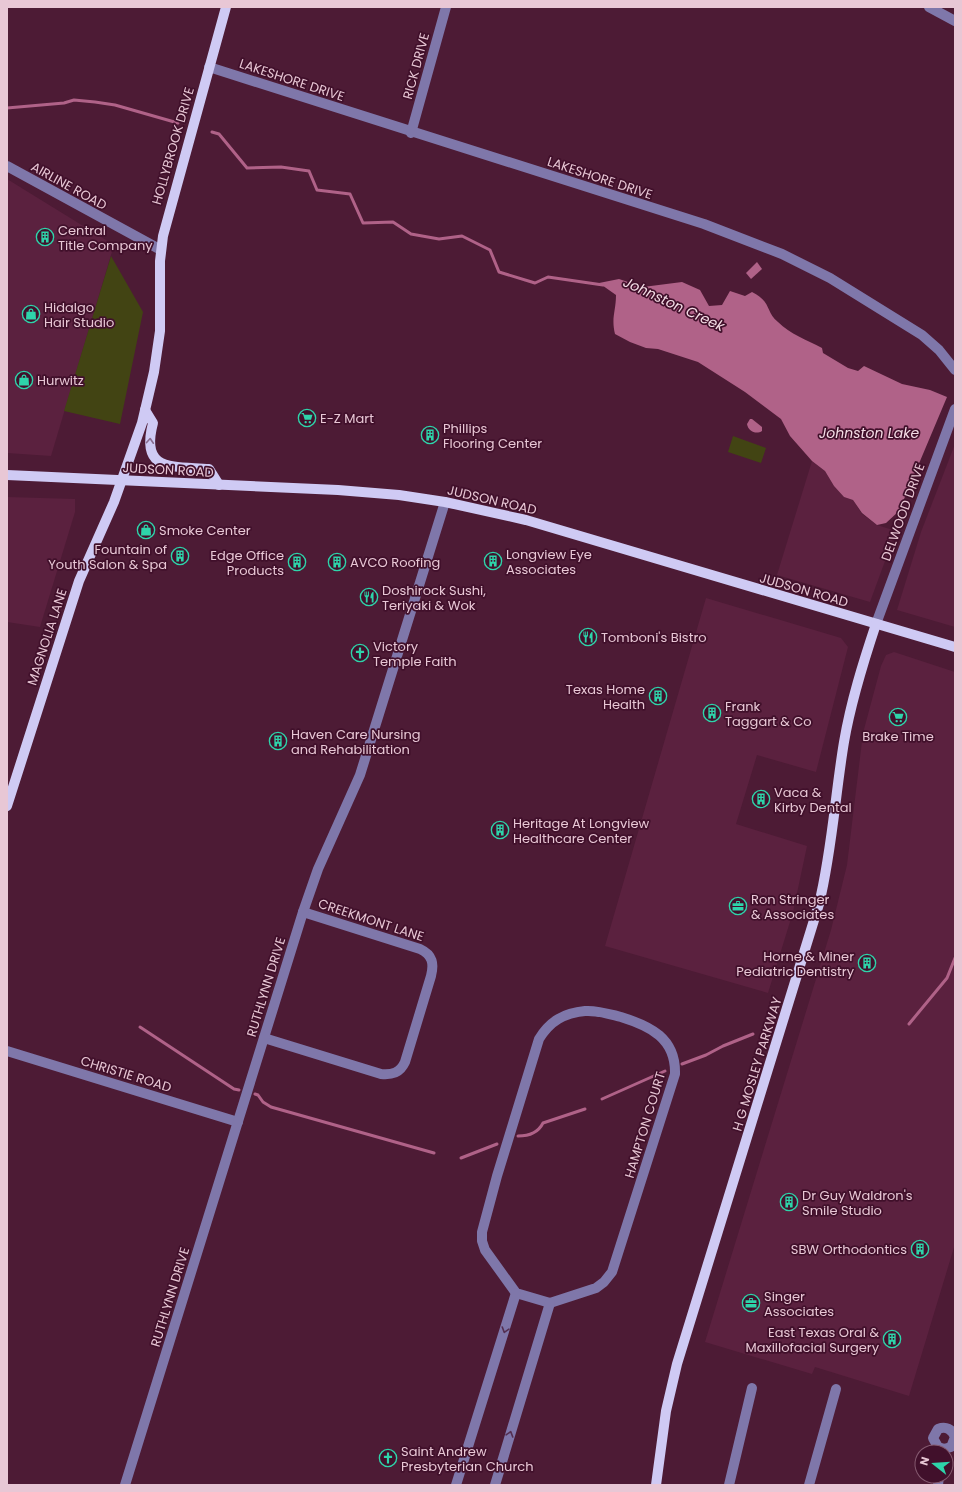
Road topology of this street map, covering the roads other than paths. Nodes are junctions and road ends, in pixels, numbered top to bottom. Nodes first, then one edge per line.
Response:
1 (226, 7) edge
2 (446, 7) edge
3 (929, 7) edge
4 (955, 21) edge
5 (209, 67) junction
6 (411, 132) junction
7 (7, 166) edge
8 (161, 250) junction
9 (955, 370) edge
10 (955, 409) edge
11 (145, 410) junction
12 (7, 475) edge
13 (122, 480) junction
14 (219, 485) junction
15 (445, 502) junction
16 (876, 624) junction
17 (955, 647) edge
18 (7, 806) edge
19 (303, 912) junction
20 (264, 1038) junction
21 (7, 1051) edge
22 (238, 1122) junction
23 (516, 1293) junction
24 (550, 1303) junction
25 (752, 1388) dead end
26 (836, 1389) dead end
27 (955, 1437) edge
28 (936, 1444) edge
29 (126, 1485) edge
30 (456, 1485) edge
31 (495, 1485) edge
32 (656, 1485) edge
33 (729, 1485) edge
34 (809, 1485) edge

1 - 5 main road, HOLLYBROOK DRIVE
2 - 6 street, RICK DRIVE
3 - 4 street
5 - 6 street, LAKESHORE DRIVE
5 - 8 main road, HOLLYBROOK DRIVE
6 - 9 street, LAKESHORE DRIVE
7 - 8 street, AIRLINE ROAD
8 - 11 main road, HOLLYBROOK DRIVE
10 - 16 street, DELWOOD DRIVE
11 - 13 main road, HOLLYBROOK DRIVE
14 -> 11 main road
12 - 13 main road, JUDSON ROAD
13 - 14 main road, JUDSON ROAD
13 - 18 main road, MAGNOLIA LANE
14 - 15 main road, JUDSON ROAD
15 - 16 main road, JUDSON ROAD
15 - 19 street, RUTHLYNN DRIVE
16 - 17 main road, JUDSON ROAD
16 - 32 main road, H G MOSLEY PARKWAY
19 - 20 street, RUTHLYNN DRIVE
19 - 20 street, CREEKMONT LANE
20 - 22 street, RUTHLYNN DRIVE
21 - 22 street, CHRISTIE ROAD
22 - 29 street, RUTHLYNN DRIVE
23 - 24 street
23 - 24 street, HAMPTON COURT
23 -> 30 street
31 -> 24 street
25 - 33 street
26 - 34 street
27 - 28 street

